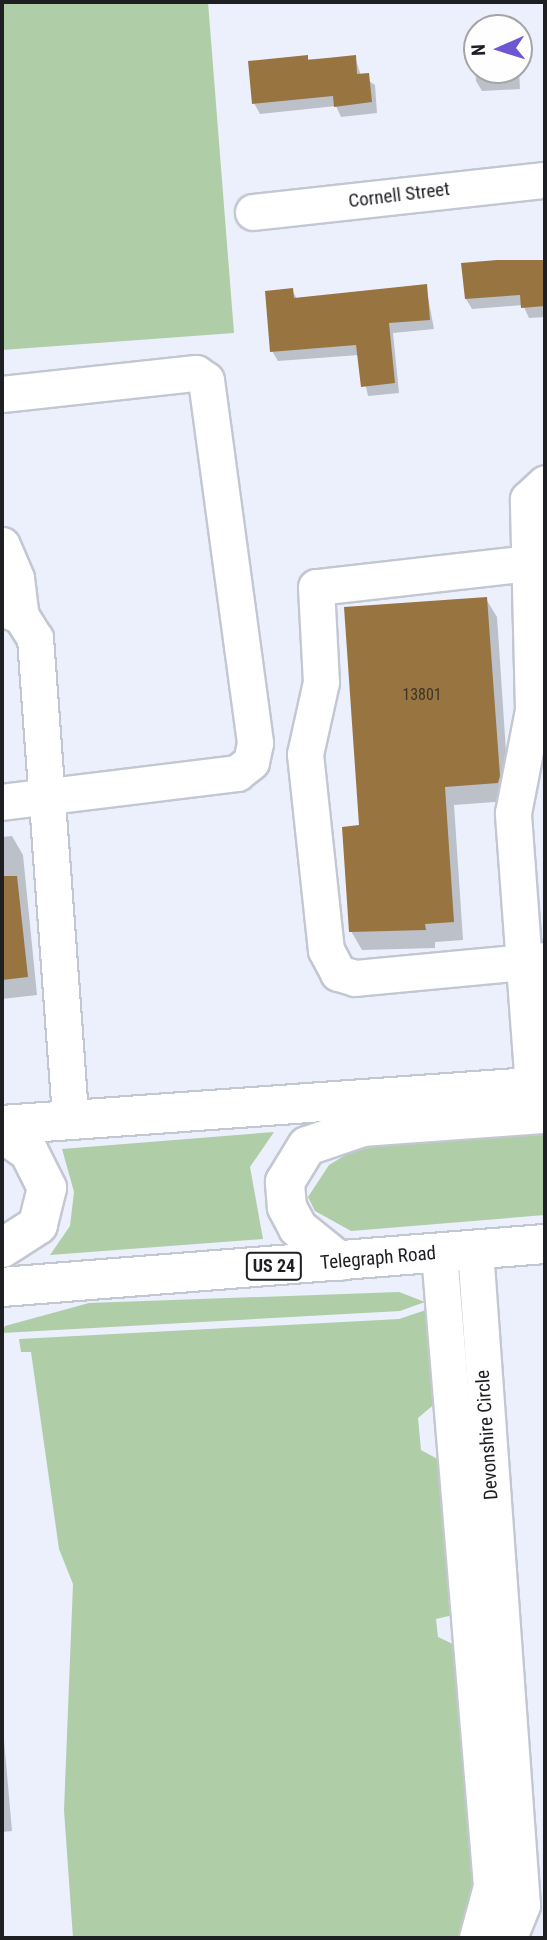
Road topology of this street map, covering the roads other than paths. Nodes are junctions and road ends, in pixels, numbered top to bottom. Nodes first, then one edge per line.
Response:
1 (545, 180) edge
2 (253, 212) dead end
3 (2, 394) edge
4 (545, 483) edge
5 (2, 545) edge
6 (528, 563) junction
7 (11, 612) edge
8 (47, 799) junction
9 (2, 802) edge
10 (534, 961) edge
11 (541, 1096) edge
12 (70, 1120) junction
13 (2, 1125) edge
14 (2, 1133) edge
15 (545, 1246) edge
16 (2, 1248) edge
17 (457, 1251) junction
18 (339, 1261) junction
19 (2, 1287) edge
20 (485, 1621) junction
21 (477, 1938) edge
22 (509, 1938) edge

1 - 2 street, Cornell Street
3 - 8 street
4 - 6 street
5 - 7 street
6 - 10 street
6 - 10 street
7 - 8 street
8 - 9 street
8 - 12 street
10 - 11 street
11 - 12 main road
11 - 18 main road
12 - 13 main road
14 - 16 main road
15 - 17 main road, Telegraph Road / US 24
17 - 18 main road, Telegraph Road / US 24
17 - 20 street, Devonshire Circle
18 - 19 main road, Telegraph Road / US 24
20 - 21 street, Devonshire Circle
20 - 22 street, Devonshire Circle

